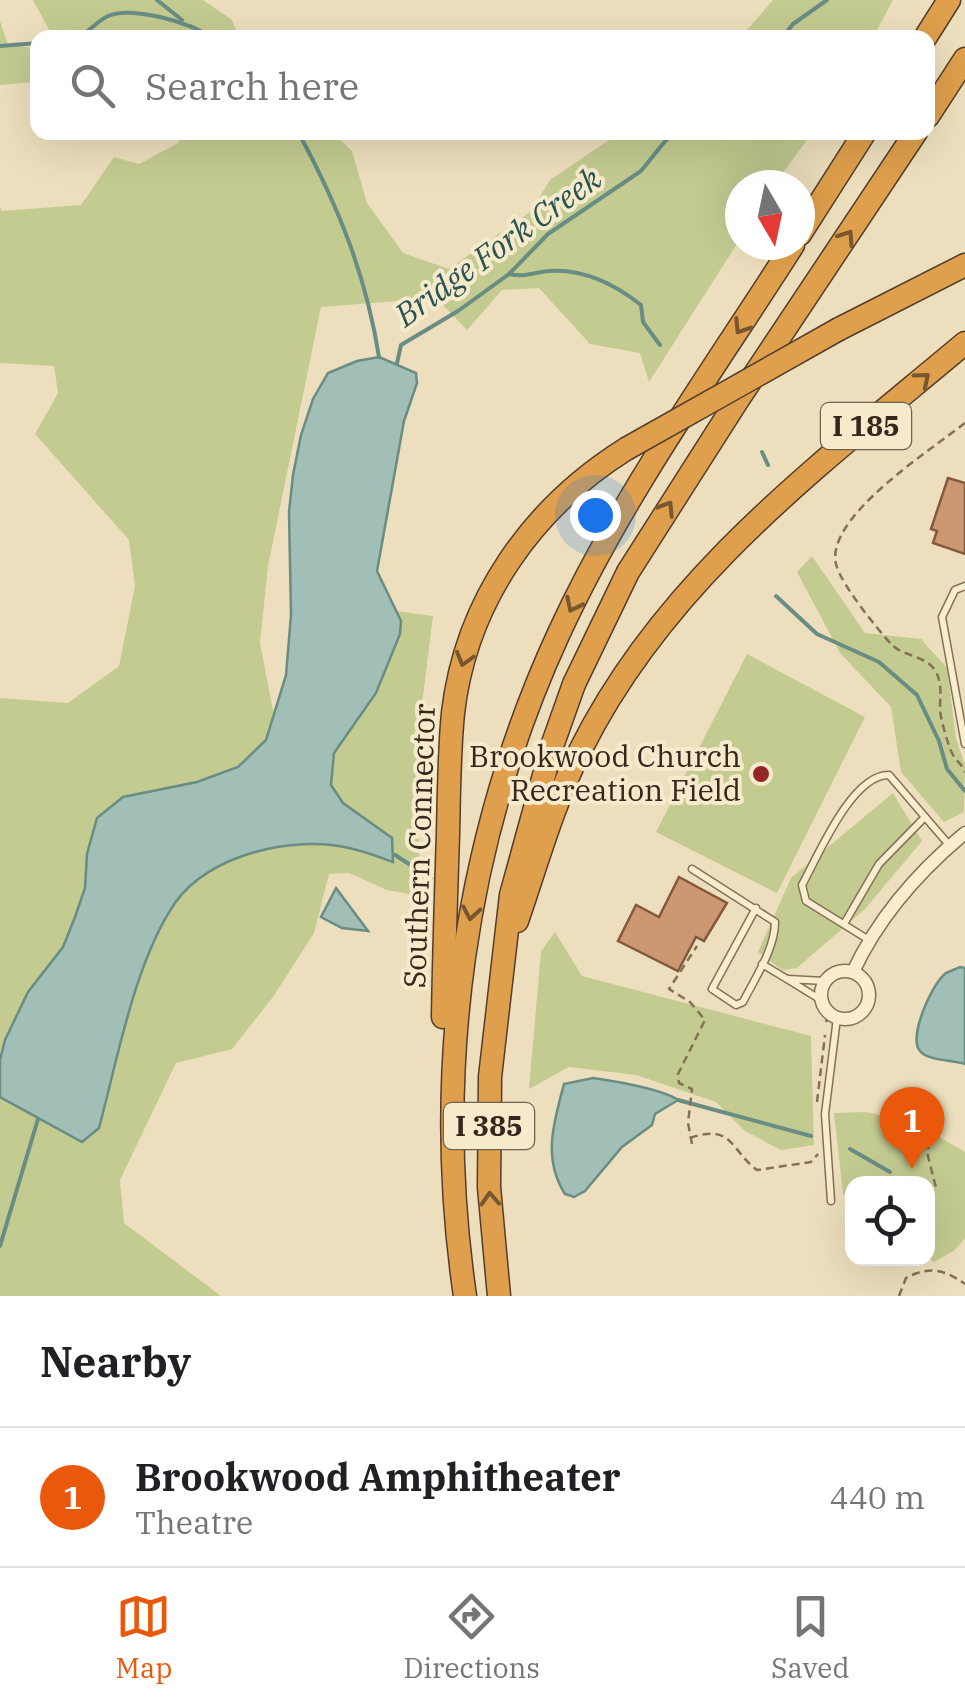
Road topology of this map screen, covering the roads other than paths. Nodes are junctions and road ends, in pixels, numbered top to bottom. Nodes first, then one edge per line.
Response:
1 (949, 0) edge
2 (930, 30) edge
3 (965, 59) edge
4 (935, 105) edge
5 (860, 140) edge
6 (911, 140) edge
7 (815, 210) edge
8 (783, 260) edge
9 (965, 265) edge
10 (965, 344) edge
11 (965, 586) edge
12 (965, 744) edge
13 (926, 816) junction
14 (965, 833) edge
15 (950, 846) junction
16 (692, 870) dead end
17 (756, 908) junction
18 (844, 924) junction
19 (870, 940) junction
20 (505, 957) junction
21 (762, 964) junction
22 (853, 972) junction
23 (787, 979) junction
24 (825, 981) junction
25 (817, 1000) junction
26 (837, 1018) junction
27 (831, 1201) dead end
28 (455, 1212) junction
29 (464, 1296) edge
30 (499, 1296) edge

1 - 2 highway
3 - 4 highway
5 - 7 highway
20 -> 6 highway, I 385
8 -> 28 highway, I 385
9 -> 28 highway, Southern Connector, bridge
20 -> 10 highway, I 185
11 - 12 lane
13 - 15 lane
13 - 18 lane
13 - 18 lane
14 - 15 street
15 - 19 street
16 - 17 lane
17 - 21 lane
17 - 21 lane
18 - 19 lane
19 - 22 street
30 -> 20 highway, I 385
21 - 23 lane
22 - 24 street
22 - 26 street
23 - 24 lane
23 - 25 lane
24 - 25 street
25 - 26 street
26 - 27 lane
28 - 29 highway, I 385

